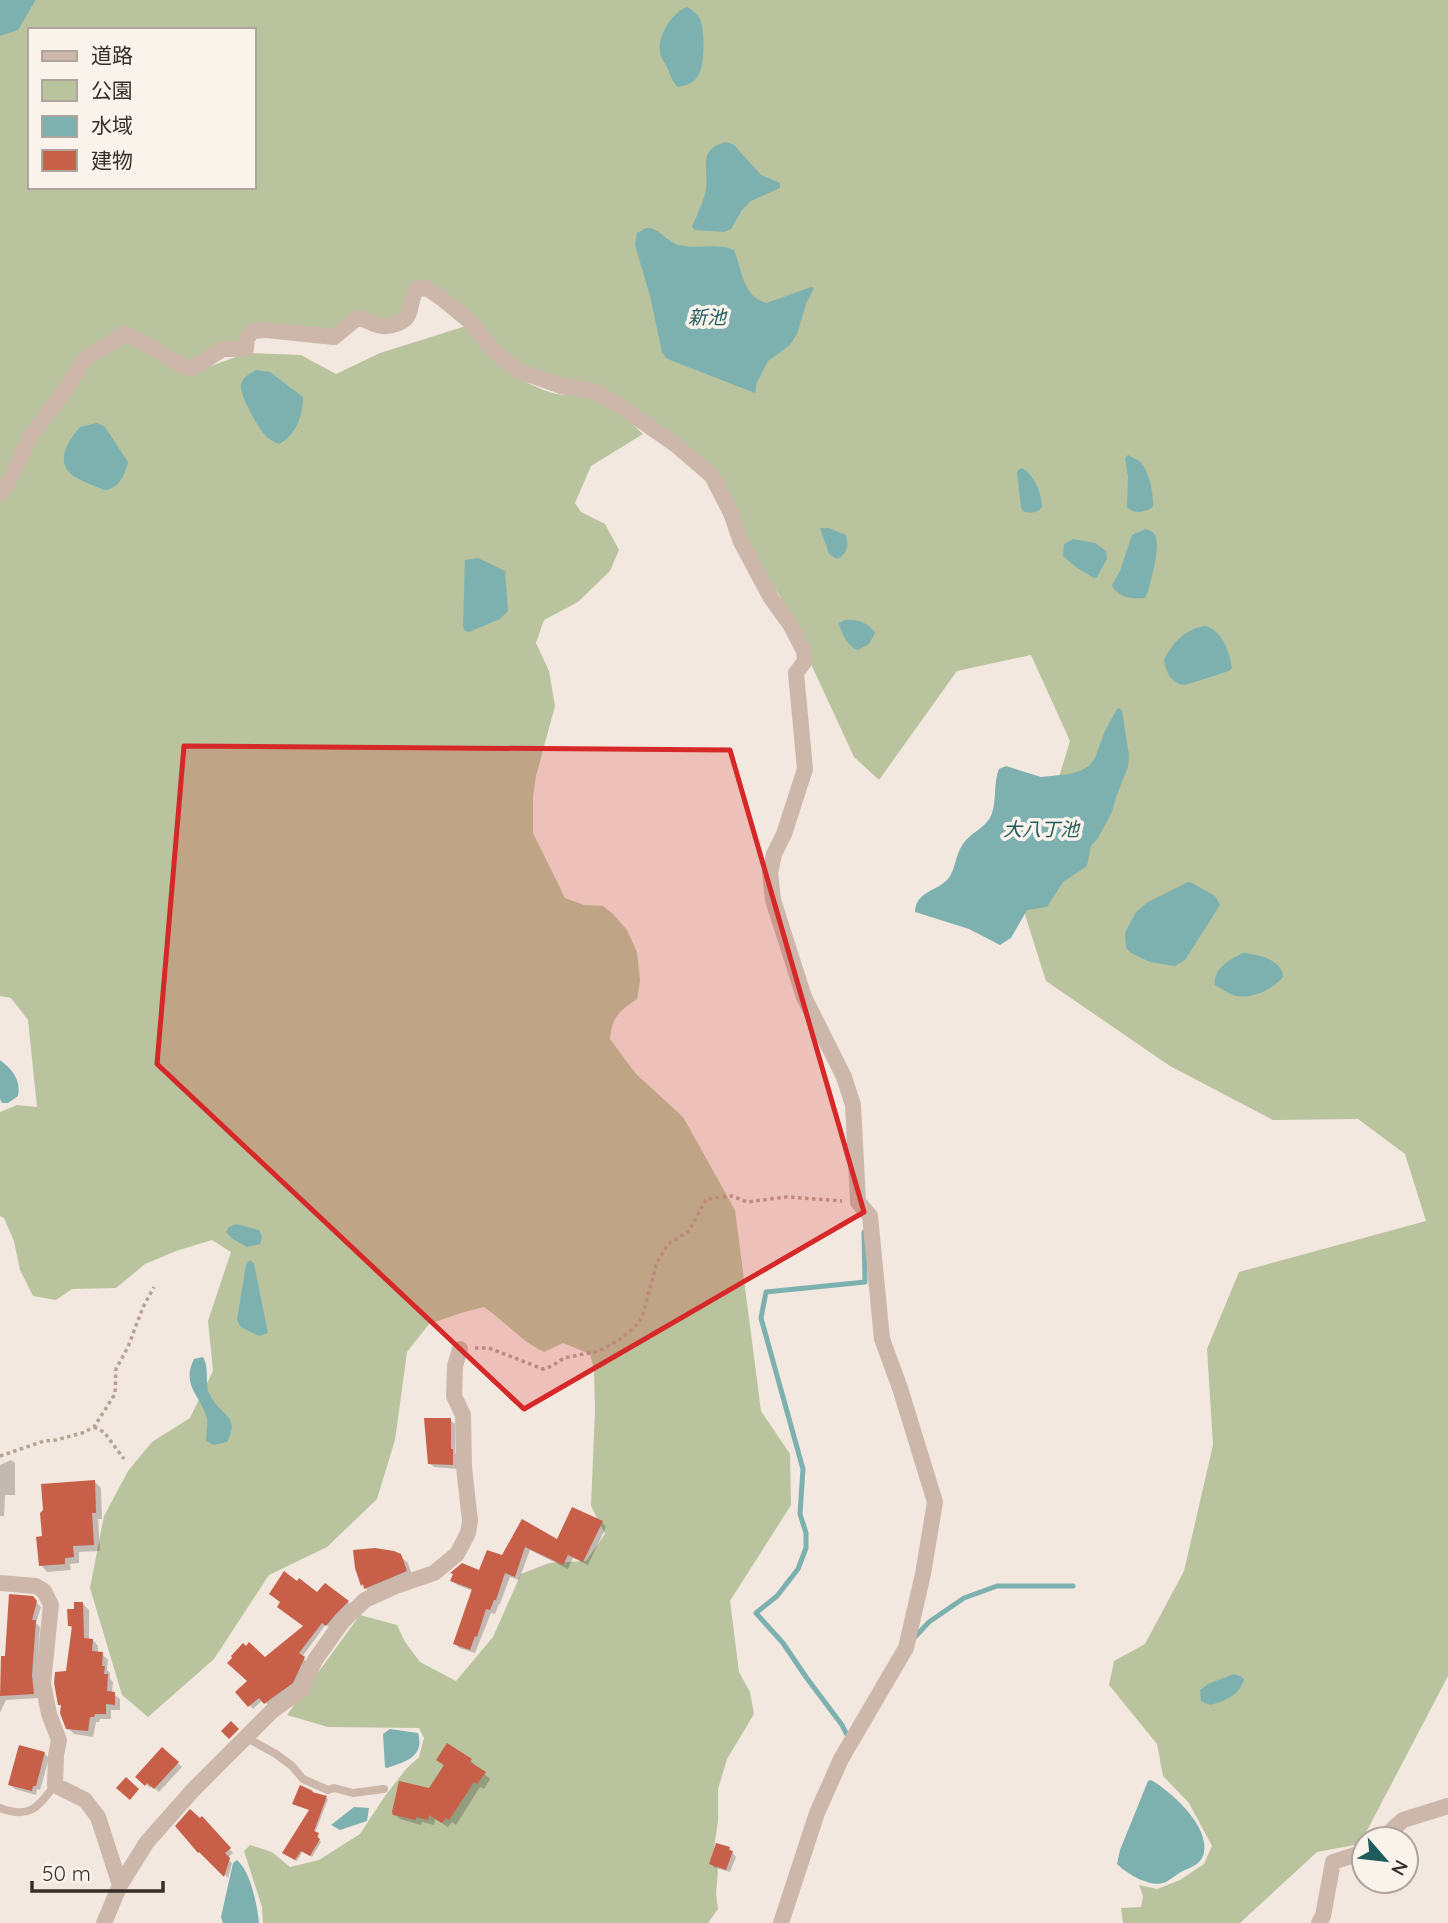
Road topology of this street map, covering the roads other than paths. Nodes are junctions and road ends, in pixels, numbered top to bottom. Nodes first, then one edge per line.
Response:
1 (0, 493) edge
2 (460, 1349) road end
3 (0, 1583) edge
4 (246, 1737) junction
5 (55, 1785) junction
6 (384, 1789) dead end
7 (1448, 1806) edge
8 (0, 1808) edge
9 (1398, 1825) edge
10 (1350, 1857) edge
11 (120, 1885) junction
12 (104, 1923) edge
13 (781, 1923) edge
14 (1319, 1923) edge

1 - 13 street
2 - 4 street
3 - 5 street
4 - 6 lane
4 - 11 street
5 - 8 lane
5 - 11 street
7 - 9 street
10 - 14 street
11 - 12 street

